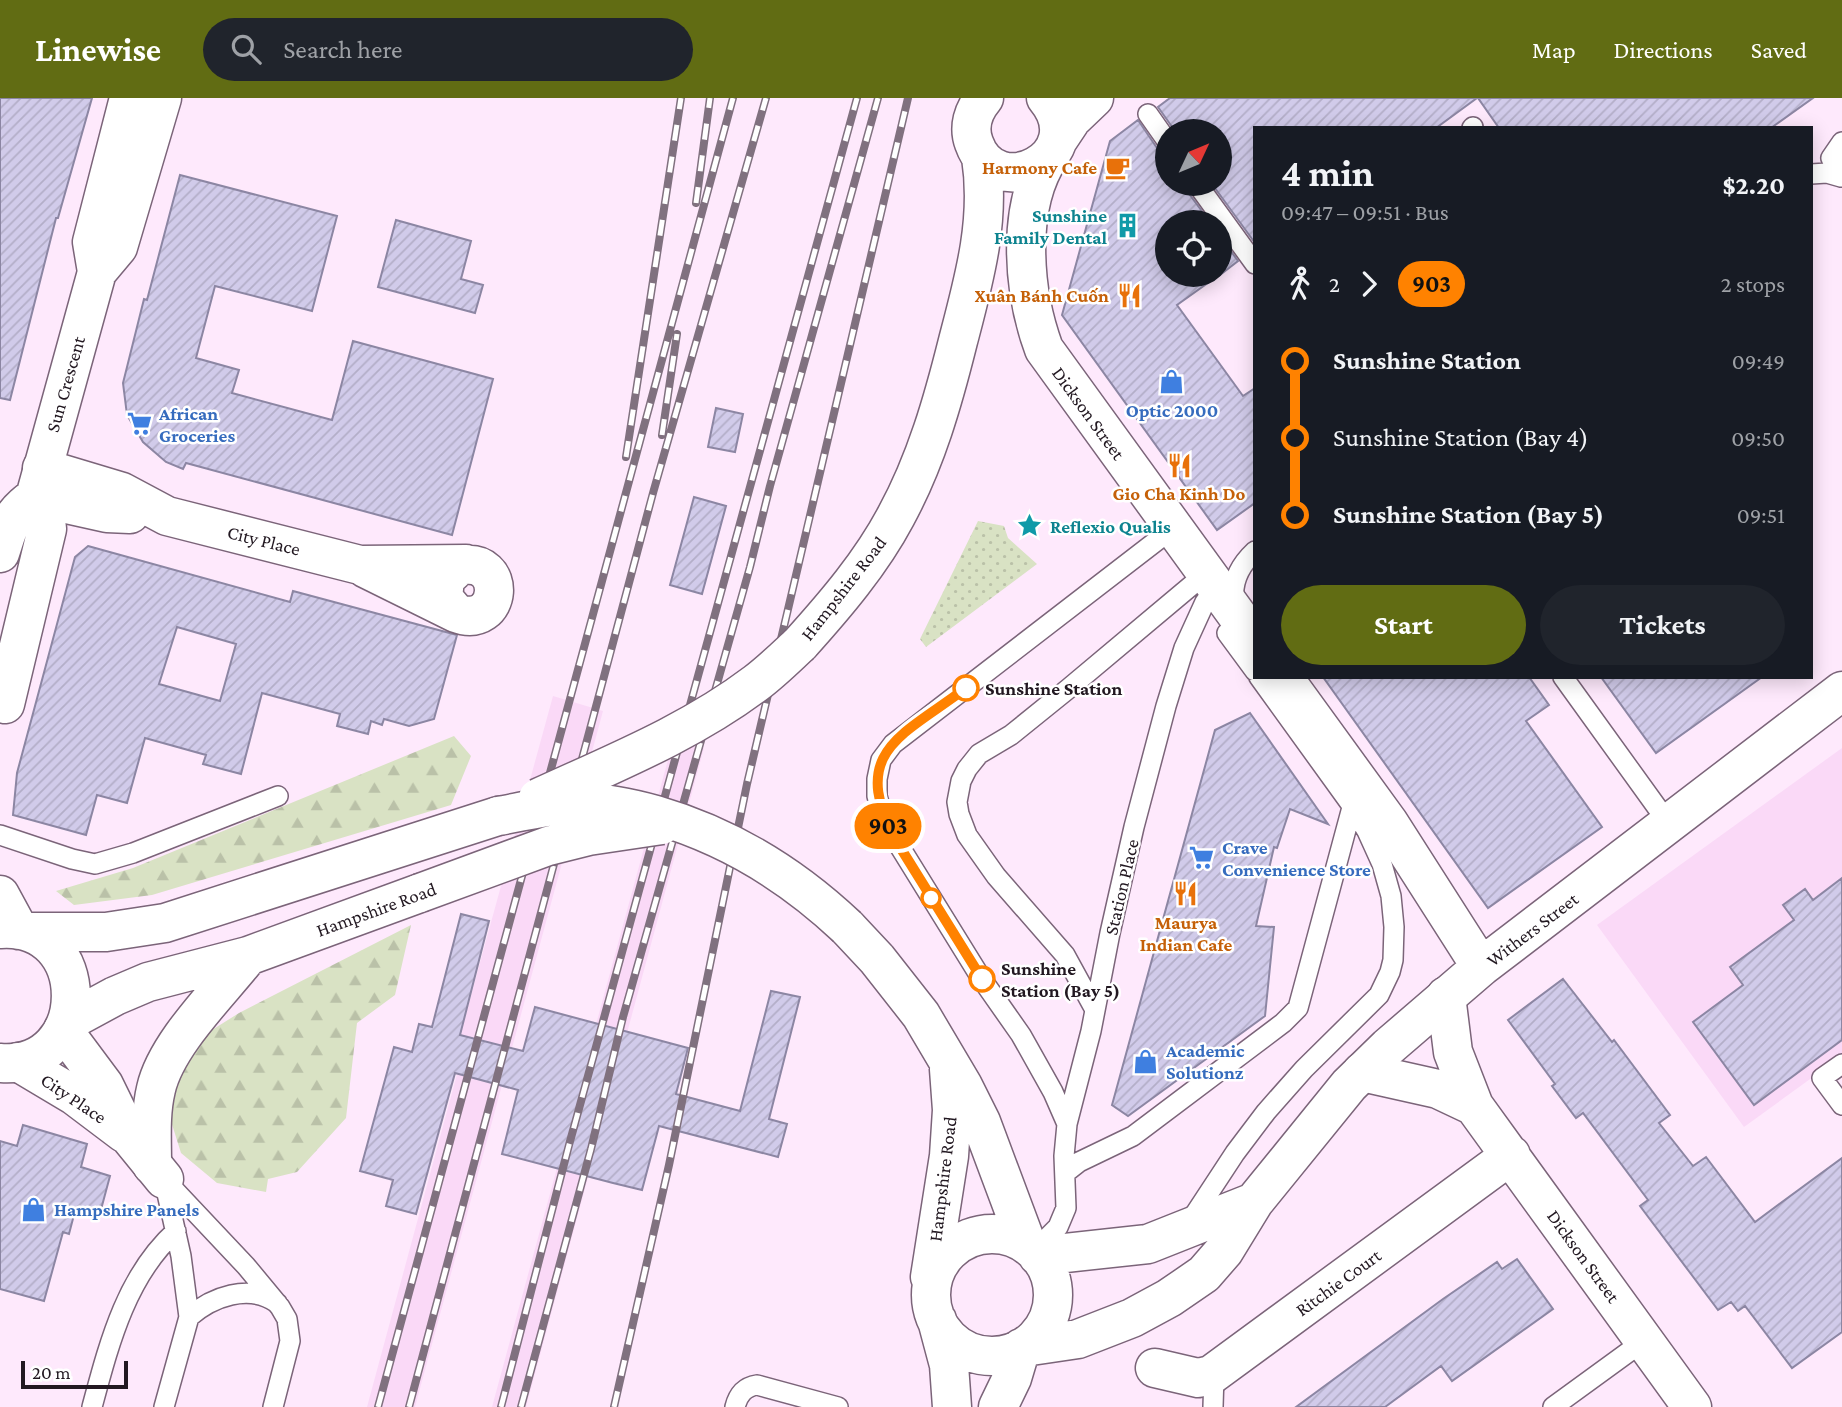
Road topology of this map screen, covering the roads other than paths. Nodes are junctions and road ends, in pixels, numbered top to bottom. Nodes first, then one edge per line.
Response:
1 (130, 98) edge
2 (162, 98) edge
3 (984, 98) edge
4 (1046, 98) edge
5 (1094, 98) edge
6 (1148, 114) dead end
7 (1155, 124) edge
8 (1842, 142) edge
9 (981, 157) junction
10 (1048, 159) junction
11 (1813, 174) edge
12 (1841, 177) edge
13 (1206, 196) edge
14 (1253, 261) edge
15 (97, 272) junction
16 (38, 482) junction
17 (1159, 539) junction
18 (0, 553) edge
19 (1253, 553) edge
20 (360, 565) junction
21 (1192, 585) junction
22 (1232, 619) edge
23 (0, 666) edge
24 (1253, 666) edge
25 (1261, 679) edge
26 (1284, 679) edge
27 (1564, 679) edge
28 (1842, 691) edge
29 (1, 713) edge
30 (1356, 794) junction
31 (278, 796) dead end
32 (498, 816) junction
33 (1670, 824) junction
34 (692, 826) junction
35 (0, 835) edge
36 (0, 895) edge
37 (16, 930) edge
38 (248, 956) junction
39 (1481, 967) junction
40 (1446, 996) junction
41 (1094, 1008) junction
42 (65, 1026) junction
43 (948, 1060) junction
44 (6, 1063) edge
45 (1842, 1064) edge
46 (1362, 1072) junction
47 (1474, 1105) junction
48 (1842, 1105) edge
49 (1067, 1124) junction
50 (129, 1136) junction
51 (1511, 1155) junction
52 (158, 1172) junction
53 (1065, 1173) junction
54 (1254, 1202) junction
55 (176, 1231) junction
56 (1178, 1234) junction
57 (1033, 1251) junction
58 (281, 1307) junction
59 (934, 1308) junction
60 (189, 1317) junction
61 (1645, 1340) junction
62 (1023, 1348) junction
63 (1155, 1368) dead end
64 (1214, 1390) edge
65 (825, 1405) edge
66 (92, 1407) edge
67 (164, 1407) edge
68 (273, 1407) edge
69 (735, 1407) edge
70 (952, 1407) edge
71 (998, 1407) edge
72 (1553, 1407) edge
73 (1692, 1407) edge

1 - 15 street, Sun Crescent
2 - 15 street, Sun Crescent
3 - 9 street, Hampshire Road
4 - 10 street
5 - 10 street
6 - 7 lane
8 - 12 lane
9 - 10 street
9 - 32 street, Hampshire Road, bridge
10 - 17 lane
10 - 22 street, Dickson Street
11 - 12 lane
13 - 14 lane
15 - 16 street, Sun Crescent
16 - 18 street, Sun Crescent
16 - 20 street, City Place
16 - 29 street
17 - 21 lane
17 - 49 lane
19 - 22 lane
20 - 20 street, City Place
21 - 22 lane
21 - 41 lane
22 - 24 lane
22 - 41 lane, Station Place
23 - 29 street
25 - 30 lane
26 - 30 street
27 - 33 lane
28 - 33 street, Withers Street
30 - 39 street
30 - 53 lane
30 - 56 lane
31 - 35 lane
32 - 34 street, Hampshire Road, bridge
32 - 37 street, Hampshire Road
33 - 39 street, Withers Street
34 - 38 street, Hampshire Road, bridge
34 - 43 street, Hampshire Road, bridge
36 - 37 street
37 - 42 street
38 - 42 street, Hampshire Road
38 - 52 street
39 - 40 street, Withers Street
40 - 46 street, Withers Street
40 - 47 street, Dickson Street
41 - 49 lane, Station Place
42 - 44 street, Hampshire Road
42 - 50 street, City Place
43 - 57 street, Hampshire Road
43 - 59 street, Hampshire Road
44 - 50 street, City Place
45 - 48 lane
46 - 47 street, Dickson Street
46 - 54 street, Withers Street
47 - 51 street, Dickson Street
49 - 53 lane, Station Place
50 - 52 street, City Place
51 - 61 street, Dickson Street
51 - 64 street, Ritchie Court
52 - 55 lane
52 - 58 lane
53 - 57 lane, Station Place
54 - 56 street, Withers Street
54 - 62 street, Withers Street
55 - 60 lane
55 - 66 lane
56 - 57 street, Withers Street
57 - 59 street
57 - 62 street
58 - 60 lane
58 - 68 lane
59 - 62 street
59 - 70 street
60 - 67 lane
61 - 72 lane
61 - 73 street, Dickson Street
62 - 71 street
63 - 64 street, Ritchie Court
65 - 69 lane

